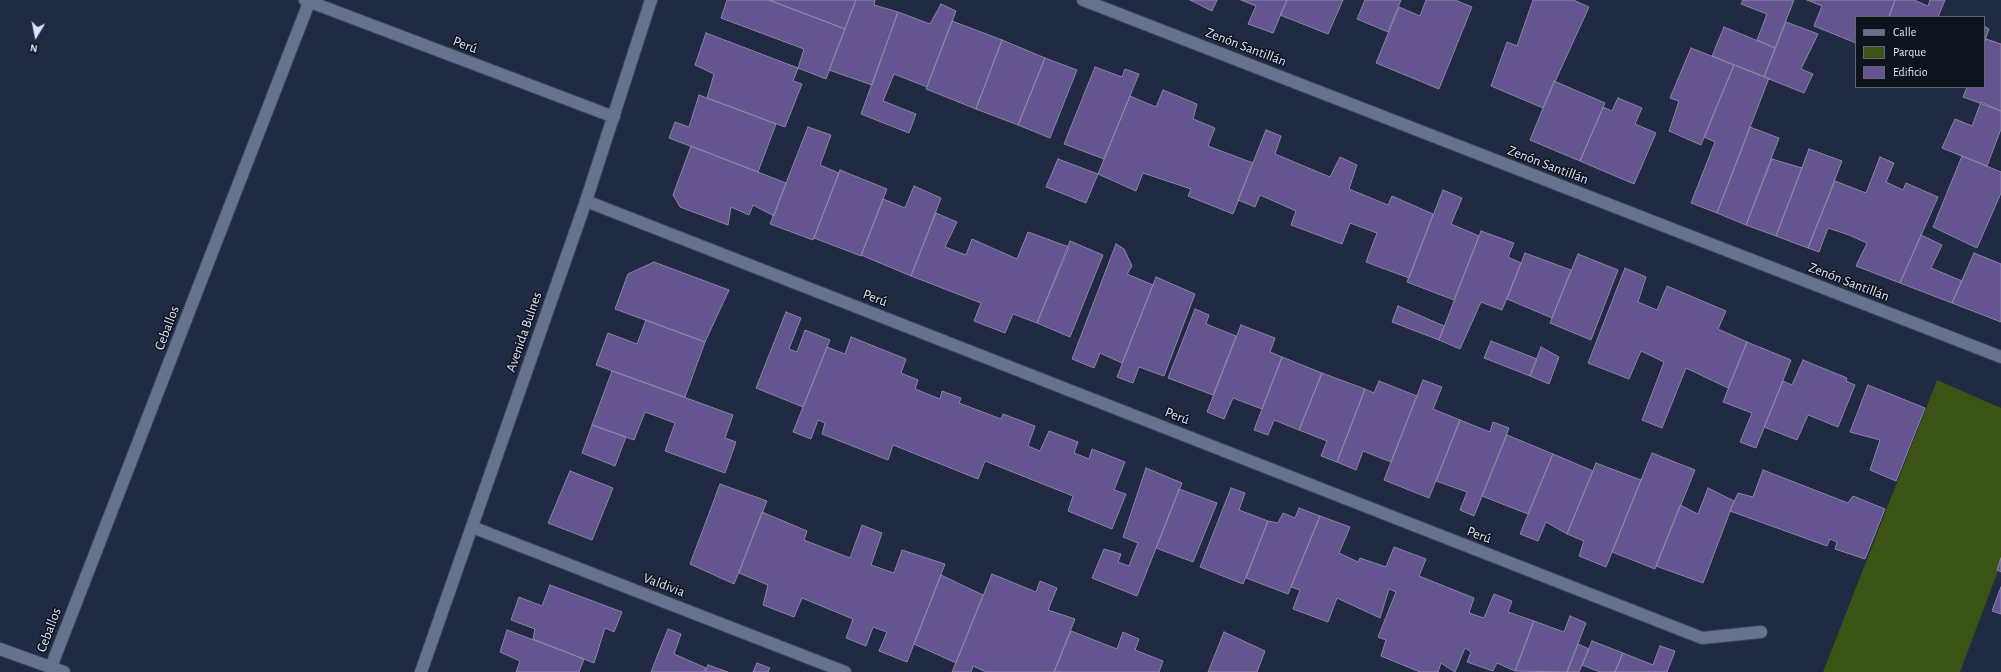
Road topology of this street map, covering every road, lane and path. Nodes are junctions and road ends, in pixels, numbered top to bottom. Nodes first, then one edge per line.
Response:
1 (651, 0) edge
2 (1083, 0) edge
3 (308, 1) edge
4 (614, 117) junction
5 (586, 201) junction
6 (2001, 357) edge
7 (472, 527) junction
8 (1761, 632) dead end
9 (0, 649) edge
10 (51, 666) junction
11 (64, 672) edge
12 (421, 672) edge
13 (845, 672) edge

1 - 4 street, Avenida Bulnes
2 - 6 street, Zenón Santillán
3 - 4 street, Perú
3 - 10 street, Ceballos
4 - 5 street, Avenida Bulnes
5 - 7 street, Avenida Bulnes
5 - 8 street, Perú
7 - 12 street, Avenida Bulnes
7 - 13 street, Valdivia
9 - 10 street
10 - 11 street

